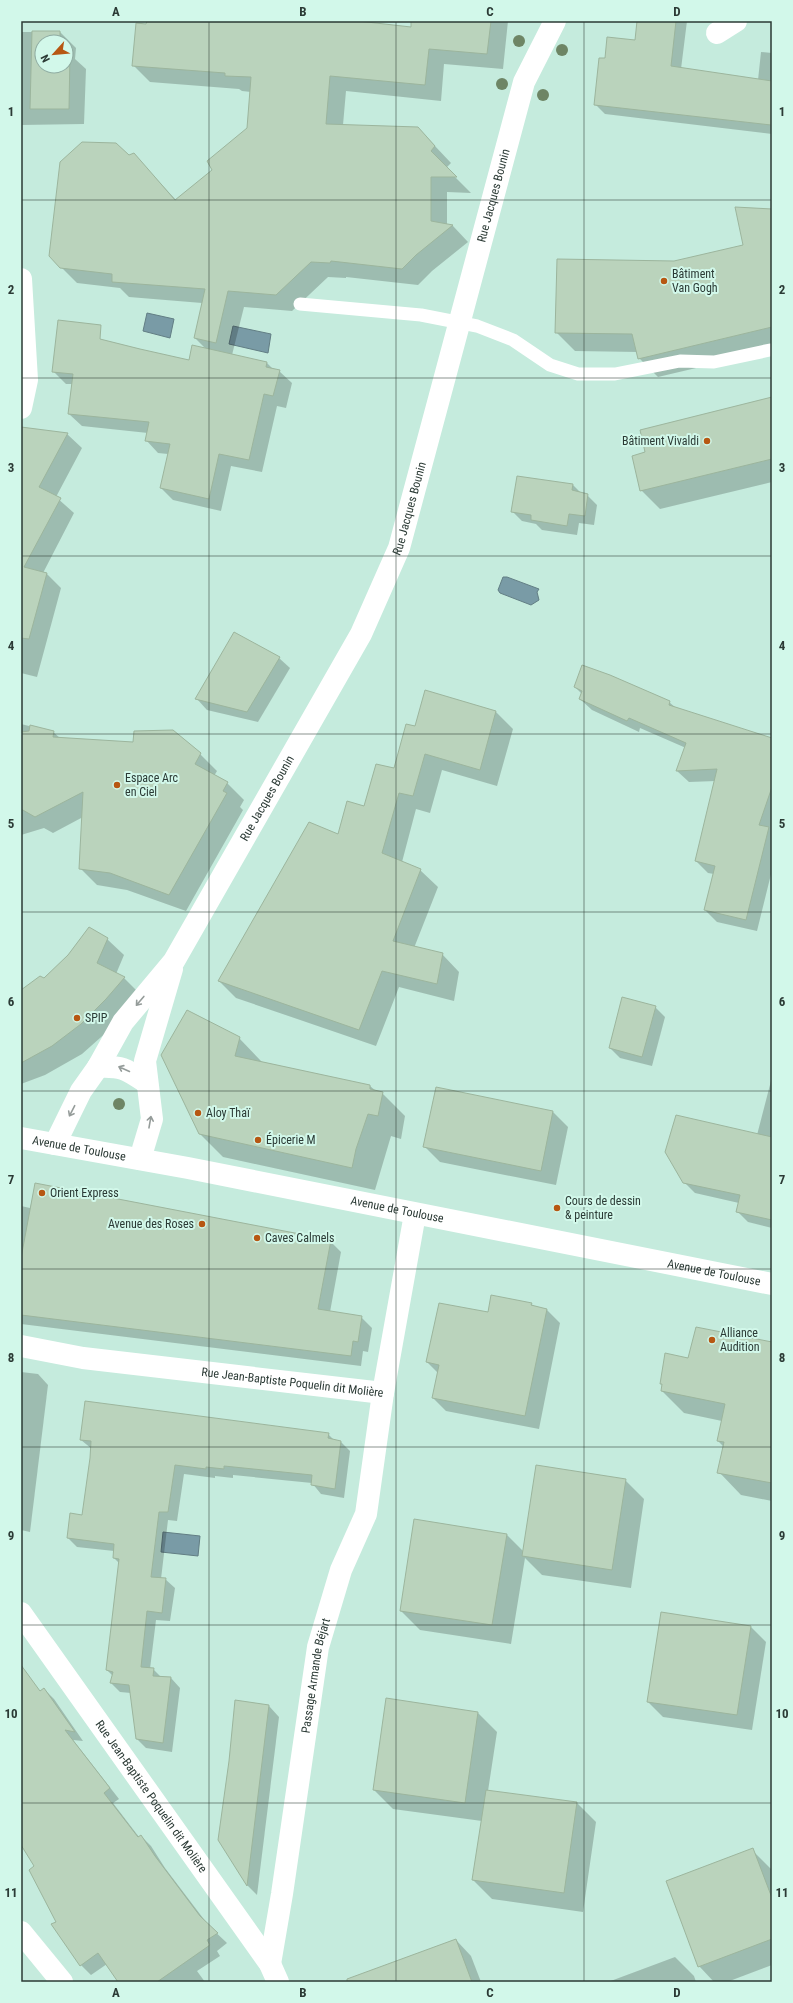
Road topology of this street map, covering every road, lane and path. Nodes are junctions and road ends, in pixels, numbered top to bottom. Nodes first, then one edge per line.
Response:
1 (555, 21) edge
2 (736, 21) edge
3 (717, 33) dead end
4 (21, 279) edge
5 (300, 304) dead end
6 (459, 323) junction
7 (770, 350) dead end
8 (21, 408) edge
9 (174, 960) junction
10 (98, 1067) junction
11 (147, 1083) junction
12 (21, 1138) edge
13 (55, 1144) junction
14 (140, 1160) junction
15 (415, 1214) junction
16 (772, 1284) edge
17 (21, 1346) edge
18 (383, 1393) junction
19 (21, 1613) edge
20 (21, 1932) edge
21 (274, 1973) edge
22 (62, 1982) edge

1 - 6 street, Rue Jacques Bounin
2 - 3 street
4 - 8 street
5 - 6 lane
6 - 7 lane
6 - 9 street, Rue Jacques Bounin
9 -> 10 street, Rue Jacques Bounin
9 - 11 street, Rue Jacques Bounin
11 -> 10 street
10 -> 13 street, Rue Jacques Bounin
14 -> 11 street, Rue Jacques Bounin
12 - 13 street, Avenue de Toulouse
13 - 14 street, Avenue de Toulouse
14 - 15 street, Avenue de Toulouse
15 - 16 street, Avenue de Toulouse
15 - 18 street, Rue Jean-Baptiste Poquelin dit Molière
17 - 18 street, Rue Jean-Baptiste Poquelin dit Molière
18 - 21 street, Passage Armande Béjart
19 - 21 street, Rue Jean-Baptiste Poquelin dit Molière
20 - 22 street

